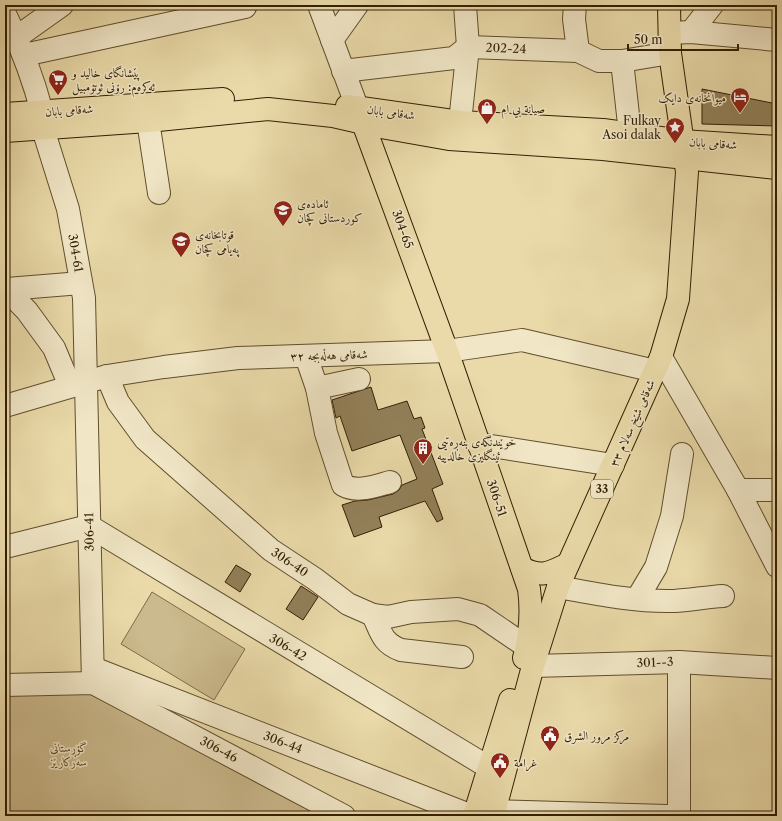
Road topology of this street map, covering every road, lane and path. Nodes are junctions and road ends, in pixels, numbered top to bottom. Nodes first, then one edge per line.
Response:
1 (62, 5) edge
2 (319, 5) edge
3 (357, 5) edge
4 (465, 5) edge
5 (575, 5) edge
6 (669, 5) edge
7 (712, 5) edge
8 (245, 7) dead end
9 (5, 14) edge
10 (677, 39) junction
11 (332, 40) junction
12 (777, 40) edge
13 (20, 46) junction
14 (468, 47) junction
15 (578, 51) junction
16 (622, 61) junction
17 (343, 71) junction
18 (5, 114) edge
19 (360, 115) junction
20 (42, 120) junction
21 (148, 121) junction
22 (460, 122) junction
23 (5, 131) edge
24 (630, 133) junction
25 (777, 147) edge
26 (683, 150) junction
27 (777, 168) edge
28 (159, 192) dead end
29 (81, 283) junction
30 (6, 288) edge
31 (447, 351) junction
32 (306, 356) junction
33 (658, 364) junction
34 (107, 376) junction
35 (359, 379) dead end
36 (78, 384) junction
37 (317, 388) junction
38 (5, 406) edge
39 (478, 444) junction
40 (682, 454) dead end
41 (613, 465) junction
42 (390, 482) dead end
43 (738, 490) junction
44 (777, 490) edge
45 (89, 526) junction
46 (5, 547) edge
47 (568, 564) junction
48 (777, 566) edge
49 (522, 568) junction
50 (558, 587) junction
51 (723, 596) dead end
52 (637, 599) junction
53 (373, 615) junction
54 (530, 656) junction
55 (462, 657) dead end
56 (679, 662) junction
57 (777, 668) edge
58 (93, 676) junction
59 (5, 685) edge
60 (509, 728) junction
61 (488, 767) junction
62 (483, 815) edge
63 (571, 815) edge
64 (344, 816) edge
65 (667, 816) edge
66 (679, 816) edge

1 - 13 street
2 - 11 street
3 - 11 street
4 - 14 street
5 - 15 street
6 - 10 main road, شەقامی شێخ سەلام ٣٣
7 - 10 street
8 - 13 street
9 - 13 street, 304-61
10 - 12 street, 202-24
10 - 16 street, 202-24
10 - 26 main road, شەقامی شێخ سەلام ٣٣
11 - 17 street
13 - 20 street, 304-61
14 - 15 street, 202-24
14 - 17 street
14 - 22 street
15 - 16 street, 202-24
16 - 24 street
17 - 19 street
18 - 20 main road, شەقامی بابان
19 - 20 main road, شەقامی بابان
19 - 21 main road
19 - 22 main road, شەقامی بابان
19 - 26 main road
19 - 31 main road, 304-65
20 - 21 main road
20 - 23 main road
20 - 29 street, 304-61
21 - 28 street
22 - 24 main road, شەقامی بابان
24 - 26 main road, شەقامی بابان
25 - 26 main road, شەقامی بابان
26 - 27 main road
26 - 33 main road, شەقامی شێخ سەلام ٣٣ / 33
29 - 30 street
29 - 36 street, 304-61
30 - 36 street
31 - 32 street, شەقامی هەڵەبجە ٣٢
31 - 33 street, شەقامی هەڵەبجە ٣٢
31 - 39 main road, 306-51
32 - 34 street, شەقامی هەڵەبجە ٣٢
32 - 37 street
33 - 41 main road, شەقامی شێخ سەلام ٣٣ / 33
33 - 43 street
34 - 36 street, شەقامی هەڵەبجە ٣٢
34 - 53 street, 306-40
35 - 37 street
36 - 38 street, شەقامی هەڵەبجە ٣٢
36 - 45 street, 306-41
37 - 42 street
39 - 41 street
39 - 49 main road, 306-51
40 - 52 street
41 - 47 main road, شەقامی شێخ سەلام ٣٣ / 33
43 - 44 street
43 - 48 street
45 - 46 street
45 - 58 street, 306-41
45 - 61 street, 306-42
47 - 49 main road
47 - 50 main road, شەقامی شێخ سەلام ٣٣ / 33
49 - 54 main road, 306-51
50 - 52 street
50 - 54 main road, شەقامی شێخ سەلام ٣٣ / 33
51 - 52 street
53 - 54 street, 306-40
53 - 55 street
54 - 56 street, 301--3
54 - 60 main road, شەقامی شێخ سەلام ٣٣ / 33
56 - 57 street, 301--3
56 - 66 street
58 - 59 street
58 - 62 street, 306-44
58 - 64 street, 306-46
60 - 61 main road, شەقامی شێخ سەلام ٣٣ / 33
60 - 62 main road, شەقامی شێخ سەلام ٣٣ / 33
61 - 62 main road, شەقامی شێخ سەلام ٣٣ / 33
62 - 63 street, 306-44
63 - 65 street, 306-44

